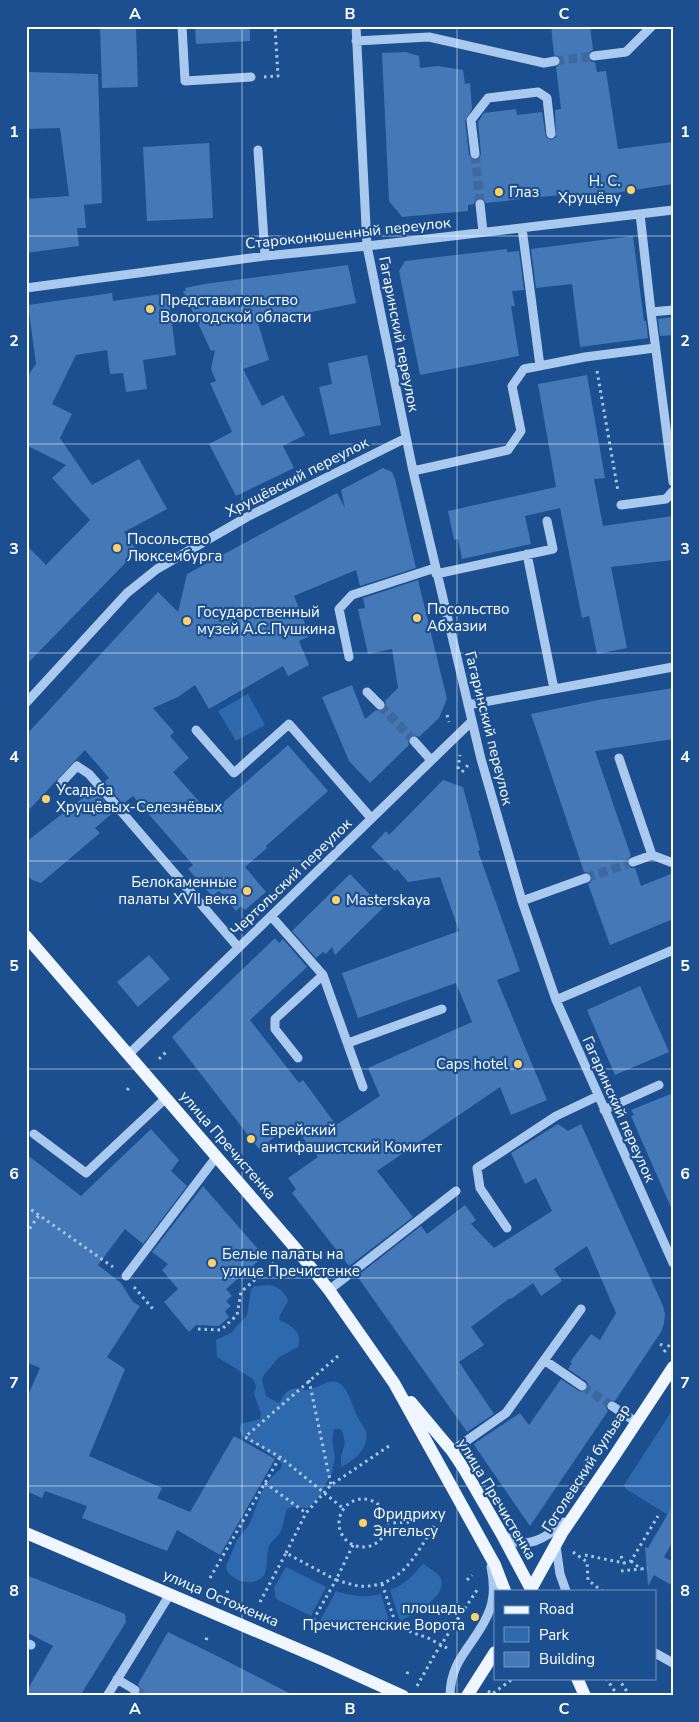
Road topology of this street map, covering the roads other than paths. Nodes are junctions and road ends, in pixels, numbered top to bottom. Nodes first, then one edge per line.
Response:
1 (182, 26) edge
2 (356, 26) edge
3 (652, 26) edge
4 (356, 41) junction
5 (594, 56) tunnel mouth
6 (555, 61) tunnel mouth
7 (251, 78) road end
8 (551, 134) dead end
9 (258, 150) dead end
10 (475, 154) tunnel mouth
11 (480, 204) tunnel mouth
12 (673, 210) edge
13 (640, 214) junction
14 (522, 228) junction
15 (483, 232) junction
16 (367, 246) junction
17 (265, 256) junction
18 (26, 288) edge
19 (673, 310) edge
20 (651, 312) junction
21 (655, 348) junction
22 (540, 366) junction
23 (406, 438) junction
24 (413, 471) junction
25 (673, 482) edge
26 (673, 491) edge
27 (621, 505) road end
28 (547, 521) dead end
29 (528, 554) junction
30 (436, 571) junction
31 (349, 657) dead end
32 (673, 666) edge
33 (554, 688) junction
34 (367, 692) dead end
35 (26, 703) edge
36 (468, 705) junction
37 (380, 706) tunnel mouth
38 (472, 721) junction
39 (196, 730) dead end
40 (414, 742) tunnel mouth
41 (619, 758) dead end
42 (431, 760) junction
43 (62, 782) dead end
44 (371, 818) junction
45 (652, 855) junction
46 (633, 862) tunnel mouth
47 (673, 863) edge
48 (586, 878) tunnel mouth
49 (522, 901) junction
50 (271, 916) junction
51 (26, 936) edge
52 (238, 947) junction
53 (673, 950) edge
54 (323, 975) junction
55 (556, 1000) junction
56 (442, 1010) dead end
57 (348, 1043) junction
58 (129, 1054) junction
59 (298, 1058) dead end
60 (659, 1085) dead end
61 (363, 1087) dead end
62 (598, 1096) junction
63 (166, 1098) junction
64 (604, 1110) junction
65 (34, 1134) dead end
66 (217, 1156) junction
67 (456, 1191) dead end
68 (507, 1228) dead end
69 (673, 1263) edge
70 (126, 1276) road end
71 (329, 1290) junction
72 (581, 1309) dead end
73 (544, 1360) junction
74 (673, 1367) edge
75 (394, 1383) junction
76 (582, 1386) tunnel mouth
77 (612, 1406) tunnel mouth
78 (636, 1422) junction
79 (452, 1451) junction
80 (577, 1510) junction
81 (26, 1533) edge
82 (501, 1533) junction
83 (557, 1541) junction
84 (488, 1552) junction
85 (505, 1590) edge
86 (531, 1590) edge
87 (566, 1590) edge
88 (170, 1594) junction
89 (494, 1654) edge
90 (656, 1654) edge
91 (673, 1663) edge
92 (117, 1679) junction
93 (578, 1680) edge
94 (135, 1690) tunnel mouth
95 (107, 1696) edge
96 (403, 1696) edge
97 (450, 1696) edge
98 (466, 1696) edge
99 (585, 1696) edge

1 - 7 street
2 - 4 street, Гагаринский переулок
3 - 5 street
4 - 6 street
4 - 16 street, Гагаринский переулок
8 - 10 street
9 - 17 street
11 - 15 street
12 - 13 street, Староконюшенный переулок
13 - 14 street, Староконюшенный переулок
13 - 20 street
14 - 15 street, Староконюшенный переулок
14 - 22 street
15 - 16 street, Староконюшенный переулок
16 - 17 street, Староконюшенный переулок
16 - 23 street, Гагаринский переулок
17 - 18 street, Староконюшенный переулок
19 - 20 street
20 - 21 street
21 - 22 street
21 - 25 street
22 - 24 street
23 - 24 street, Гагаринский переулок
23 - 35 street, Хрущёвский переулок
24 - 30 street, Гагаринский переулок
26 - 27 street
28 - 29 street
29 - 30 street
29 - 33 street
30 - 31 street
30 - 36 street, Гагаринский переулок
32 - 33 street
33 - 36 street
34 - 37 street
36 - 38 street, Гагаринский переулок
38 - 42 street, Чертольский переулок
38 - 49 street, Гагаринский переулок
39 - 44 street
40 - 42 street
41 - 45 street
42 - 44 street, Чертольский переулок
43 - 52 street
44 - 50 street, Чертольский переулок
45 - 46 street
45 - 47 street
48 - 49 street
49 - 55 street, Гагаринский переулок
50 - 52 street, Чертольский переулок
50 - 54 street
51 - 58 main road, улица Пречистенка
52 - 58 street, Чертольский переулок
53 - 55 street
54 - 57 street
54 - 59 street
55 - 62 street, Гагаринский переулок
56 - 57 street
57 - 61 street
58 - 63 main road, улица Пречистенка
60 - 64 street
62 - 64 street, Гагаринский переулок
62 - 68 street
63 - 65 street
63 - 66 main road, улица Пречистенка
64 - 69 street, Гагаринский переулок
66 - 70 street
66 - 71 main road, улица Пречистенка
67 - 71 street
71 - 75 main road, улица Пречистенка
72 - 73 street
73 - 76 street
73 - 79 street
74 - 78 main road, Гоголевский бульвар
75 - 79 main road, улица Пречистенка
75 - 84 main road, улица Пречистенка
77 - 78 street
78 - 80 main road, Гоголевский бульвар
79 - 82 main road, улица Пречистенка
80 - 82 street
80 - 83 main road, Гоголевский бульвар
81 - 88 main road, улица Остоженка
82 - 86 main road, улица Пречистенка
83 - 86 main road, Гоголевский бульвар
83 - 87 street
84 - 85 main road, улица Пречистенка
84 - 97 street
88 - 92 street
88 - 96 main road, улица Остоженка
89 - 98 main road
90 - 91 street
92 - 94 street
92 - 95 street
93 - 99 main road

